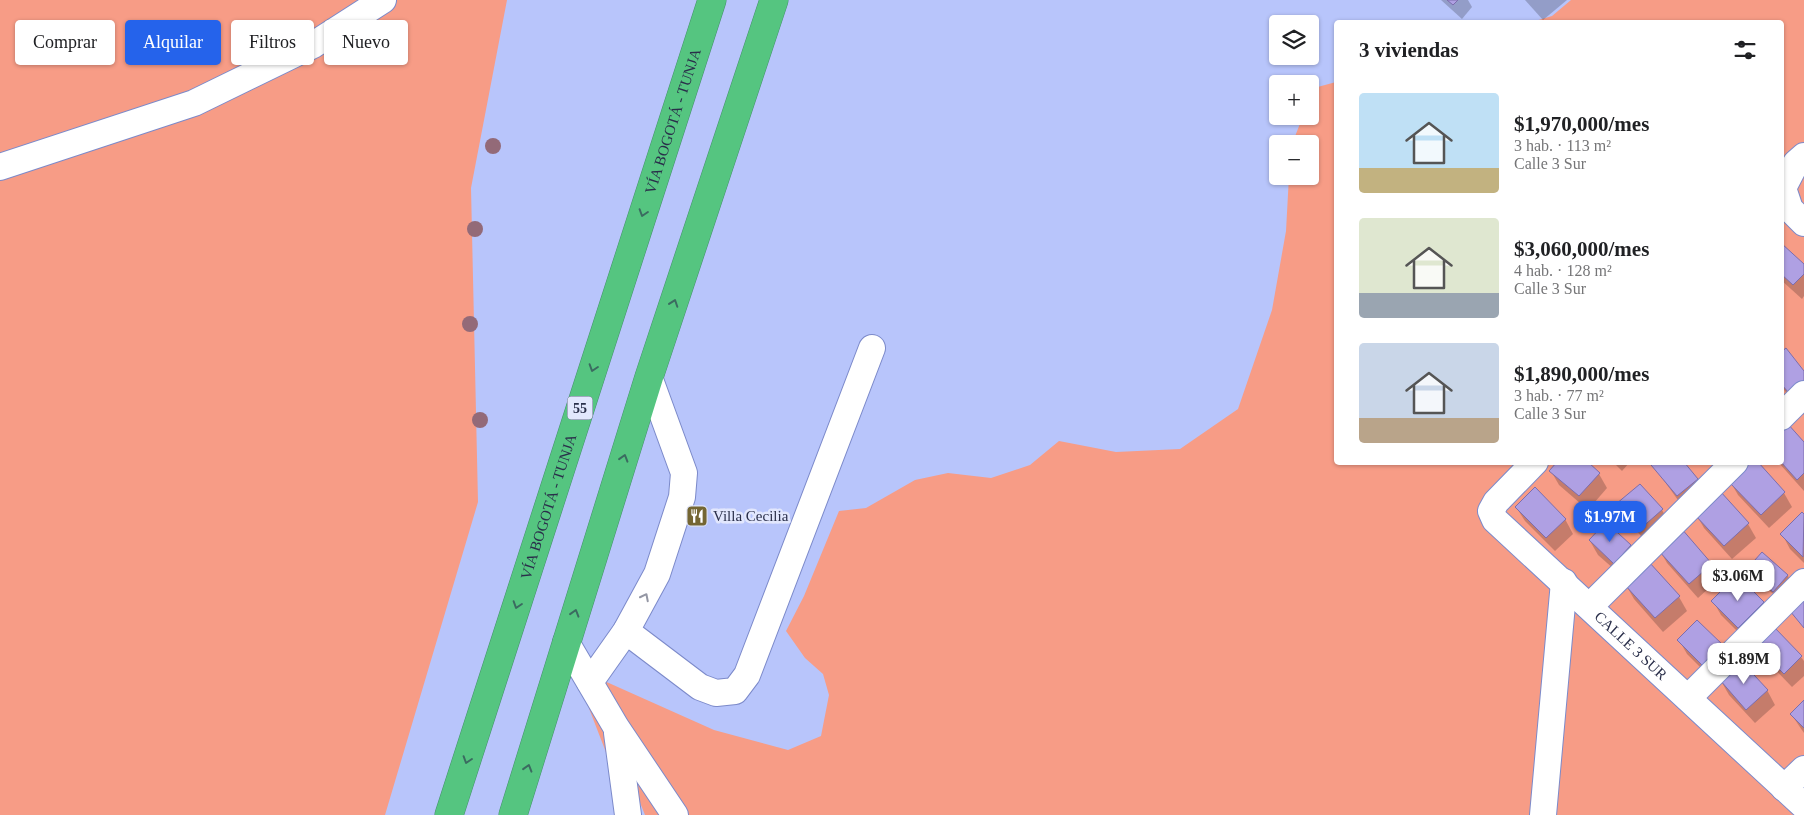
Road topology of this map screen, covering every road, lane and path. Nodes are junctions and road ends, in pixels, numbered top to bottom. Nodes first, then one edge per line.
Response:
1 (383, 0) edge
2 (712, 0) edge
3 (774, 0) edge
4 (1804, 156) edge
5 (0, 168) edge
6 (1784, 186) edge
7 (1784, 191) edge
8 (1792, 216) edge
9 (872, 348) dead end
10 (649, 376) junction
11 (1804, 394) edge
12 (1784, 414) edge
13 (1532, 465) edge
14 (1732, 465) edge
15 (1564, 582) junction
16 (1804, 582) edge
17 (1590, 606) junction
18 (626, 631) junction
19 (566, 642) junction
20 (590, 682) junction
21 (1688, 698) junction
22 (616, 727) junction
23 (1804, 769) edge
24 (1784, 788) junction
25 (1804, 806) edge
26 (449, 815) edge
27 (513, 815) edge
28 (628, 815) edge
29 (675, 815) edge
30 (1543, 815) edge

1 - 5 street
2 -> 26 highway, VÍA BOGOTÁ - TUNJA / 55
10 -> 3 highway
4 - 6 street
7 - 8 street
9 - 18 street
18 -> 10 street
19 -> 10 highway
11 - 12 street
13 - 15 street, CALLE 3 SUR
14 - 17 street
15 - 17 street, CALLE 3 SUR
15 - 30 street
16 - 21 street
17 - 21 street, CALLE 3 SUR
18 - 20 street
19 - 20 street
27 -> 19 highway
20 - 22 street
21 - 24 street, CALLE 3 SUR
22 - 28 street
22 - 29 street
23 - 24 street
24 - 25 street, CALLE 3 SUR

